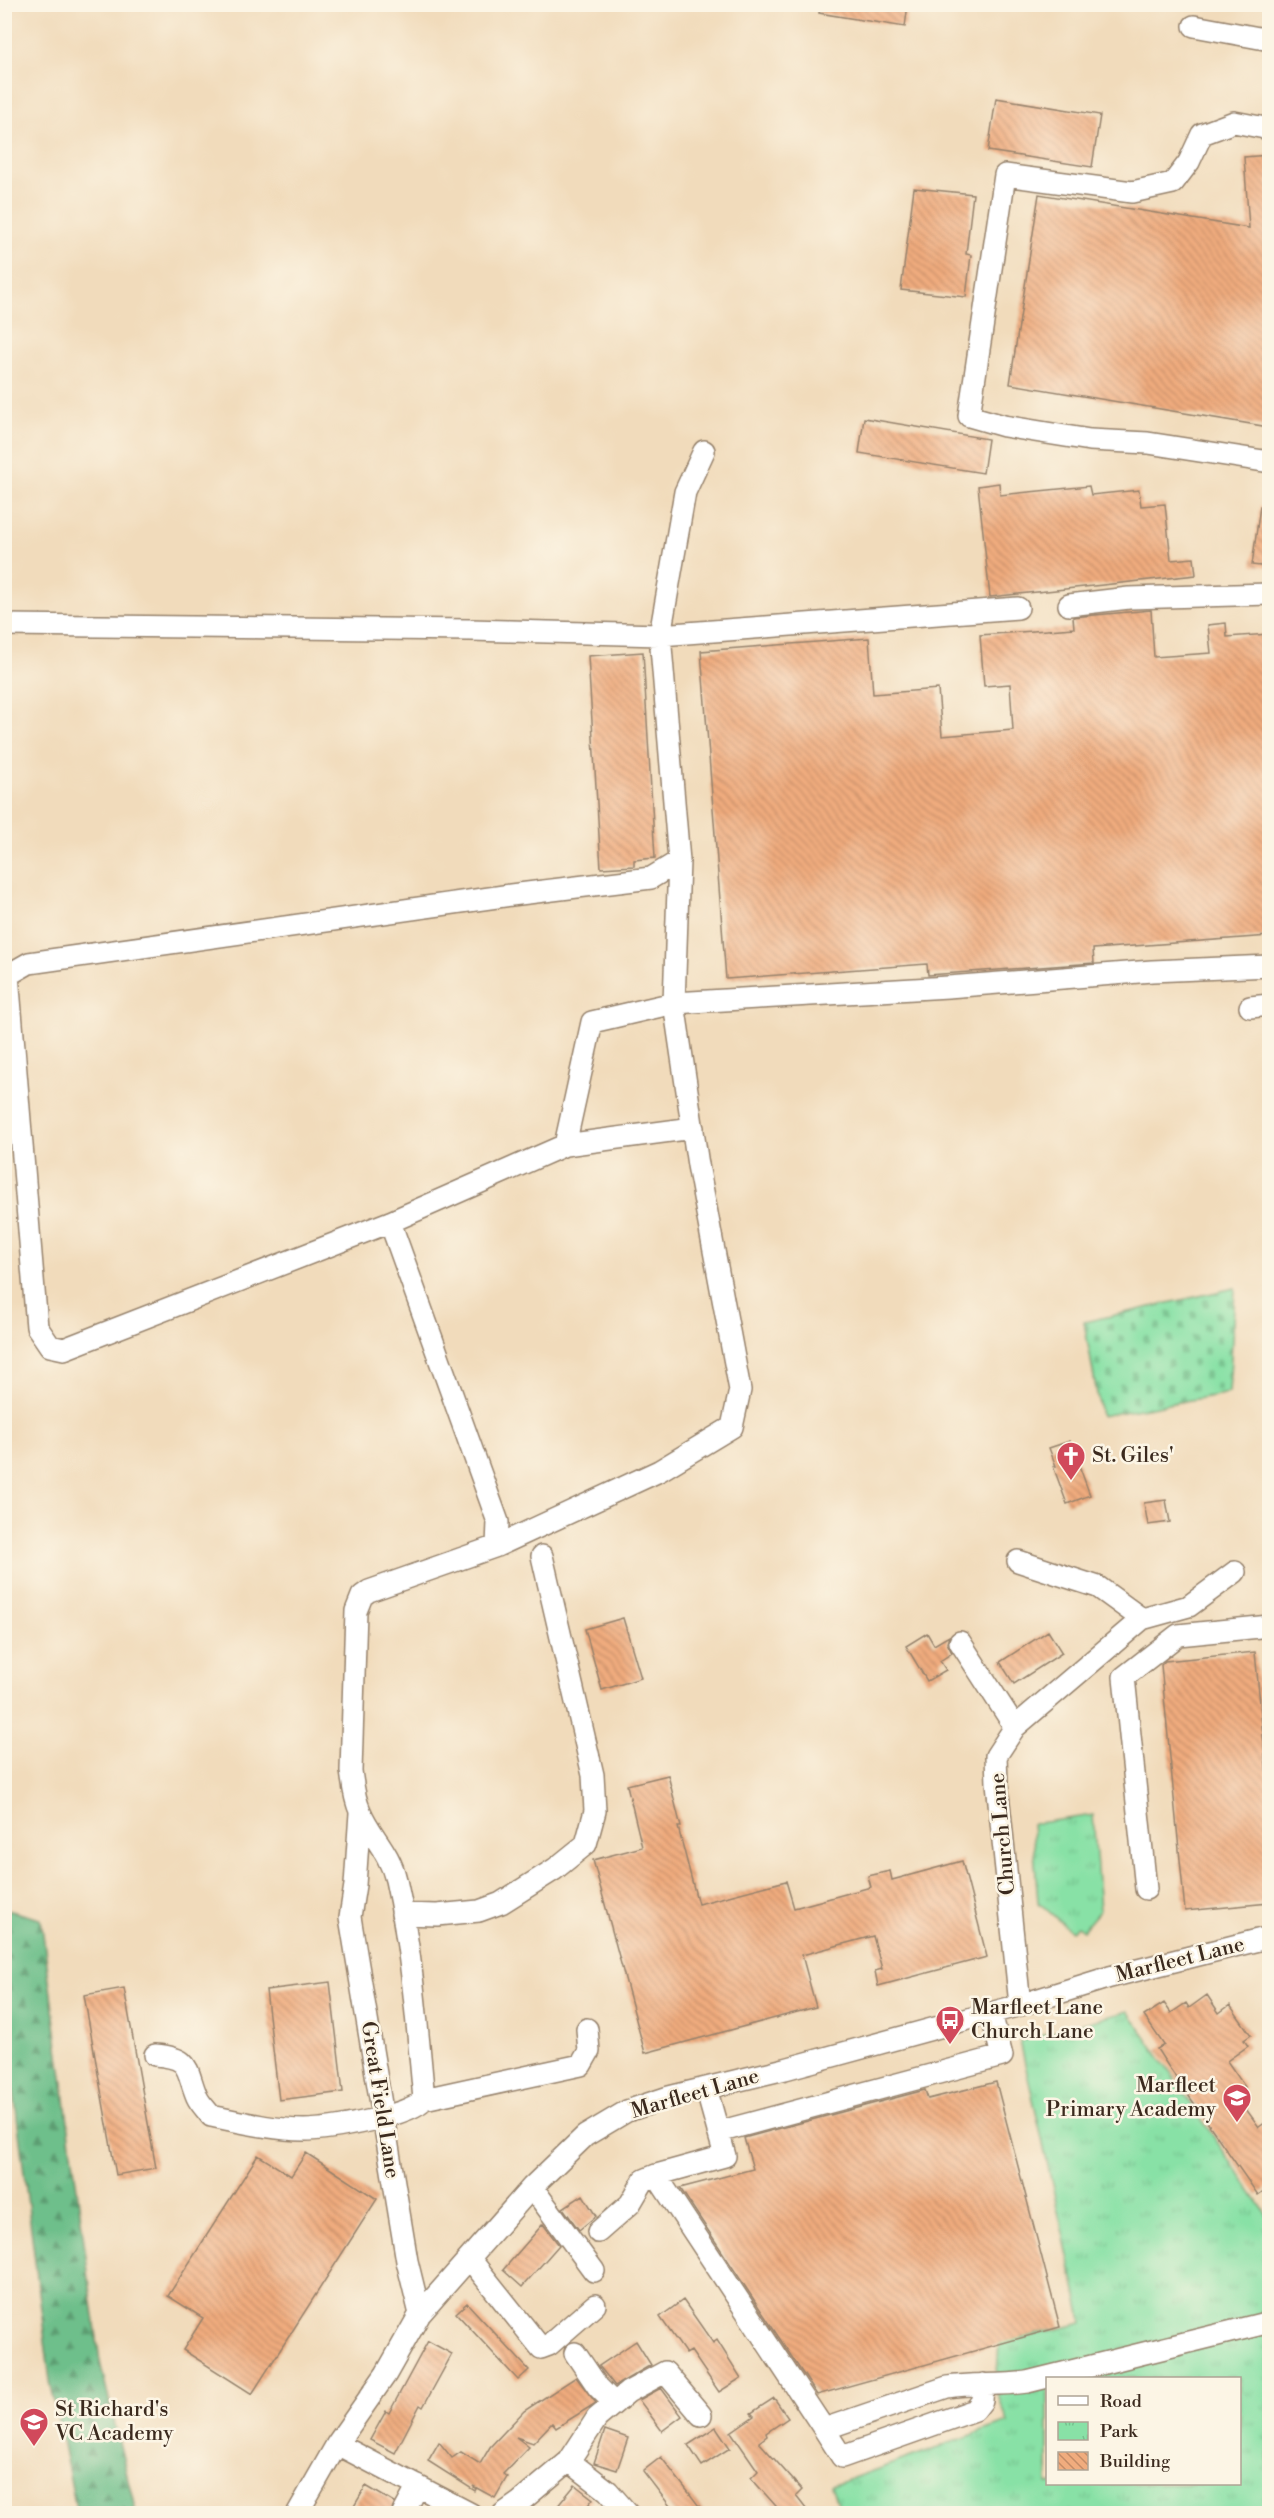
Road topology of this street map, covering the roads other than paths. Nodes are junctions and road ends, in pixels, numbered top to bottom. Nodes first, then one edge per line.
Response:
1 (1194, 26) dead end
2 (1269, 40) edge
3 (1268, 125) edge
4 (704, 451) dead end
5 (1269, 462) edge
6 (1269, 594) edge
7 (1069, 605) dead end
8 (1018, 608) dead end
9 (4, 625) edge
10 (660, 635) junction
11 (679, 861) junction
12 (1269, 966) edge
13 (674, 1003) junction
14 (693, 1128) junction
15 (565, 1145) junction
16 (390, 1222) junction
17 (497, 1546) junction
18 (542, 1556) dead end
19 (1018, 1561) dead end
20 (1235, 1572) dead end
21 (1142, 1619) junction
22 (1269, 1626) edge
23 (960, 1642) dead end
24 (1015, 1726) junction
25 (360, 1813) junction
26 (1146, 1889) dead end
27 (402, 1914) junction
28 (1269, 1937) edge
29 (1020, 2005) junction
30 (991, 2013) junction
31 (587, 2029) dead end
32 (155, 2055) dead end
33 (706, 2088) junction
34 (424, 2099) junction
35 (382, 2118) junction
36 (718, 2132) junction
37 (656, 2175) junction
38 (532, 2187) junction
39 (597, 2232) dead end
40 (470, 2259) junction
41 (594, 2271) dead end
42 (596, 2305) dead end
43 (420, 2314) junction
44 (1269, 2322) edge
45 (575, 2353) dead end
46 (1046, 2377) edge
47 (1047, 2377) edge
48 (983, 2384) junction
49 (614, 2403) junction
50 (701, 2415) dead end
51 (824, 2428) junction
52 (337, 2444) junction
53 (569, 2461) junction
54 (418, 2486) junction
55 (297, 2514) edge
56 (404, 2514) edge
57 (471, 2514) edge
58 (503, 2514) edge
59 (628, 2514) edge

1 - 2 street
3 - 5 street
4 - 10 street
6 - 7 street
8 - 10 street
9 - 10 street
10 - 11 street
11 - 13 street
11 - 16 street
12 - 13 street
13 - 14 street
13 - 15 street
14 - 15 street
14 - 17 street
15 - 16 street
16 - 17 street
17 - 25 street
18 - 27 street
19 - 21 street
20 - 21 street, Church Lane
21 - 24 street, Church Lane
22 - 26 street
23 - 24 street
24 - 29 street, Church Lane
25 - 27 street
25 - 35 street, Great Field Lane
27 - 34 street
28 - 29 street, Marfleet Lane
29 - 30 street, Marfleet Lane
30 - 33 street, Marfleet Lane
30 - 36 street
31 - 34 street
32 - 35 street
33 - 36 street
33 - 38 street, Marfleet Lane
34 - 35 street
35 - 43 street, Great Field Lane
36 - 37 street
37 - 39 street
37 - 51 street
38 - 40 street, Marfleet Lane
38 - 41 street
40 - 42 street
40 - 43 street, Marfleet Lane
43 - 52 street, Marfleet Lane
44 - 47 street
45 - 49 street
46 - 48 street
48 - 51 street
48 - 51 street
49 - 50 street
49 - 53 street
52 - 54 street
52 - 55 street, Marfleet Lane
53 - 58 street
53 - 59 street
54 - 56 street
54 - 57 street

